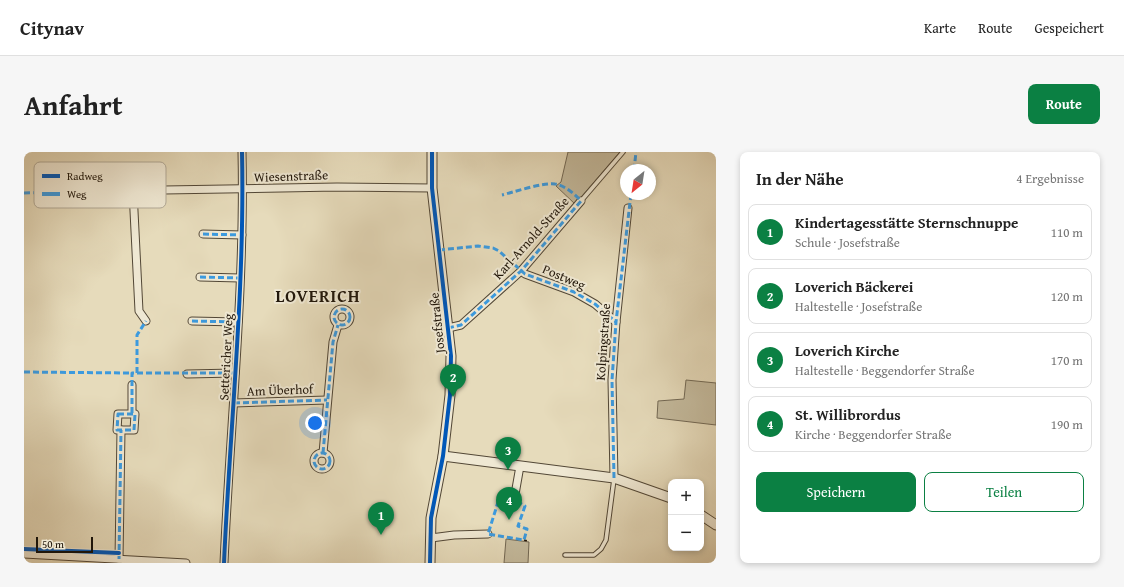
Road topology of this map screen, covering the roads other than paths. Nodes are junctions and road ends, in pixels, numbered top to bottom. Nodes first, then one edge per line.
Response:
1 (242, 152) edge
2 (432, 152) edge
3 (623, 152) edge
4 (432, 188) junction
5 (242, 190) junction
6 (166, 191) edge
7 (581, 202) joint
8 (134, 208) edge
9 (628, 208) dead end
10 (203, 234) dead end
11 (242, 235) junction
12 (521, 271) junction
13 (200, 277) dead end
14 (240, 278) junction
15 (192, 321) dead end
16 (146, 322) dead end
17 (238, 322) junction
18 (616, 322) junction
19 (338, 325) dead end
20 (448, 328) junction
21 (235, 373) junction
22 (186, 374) dead end
23 (132, 385) dead end
24 (327, 400) junction
25 (234, 403) junction
26 (132, 413) junction
27 (121, 430) junction
28 (323, 453) dead end
29 (443, 456) junction
30 (520, 466) junction
31 (614, 478) junction
32 (668, 497) edge
33 (514, 500) dead end
34 (704, 517) edge
35 (716, 525) edge
36 (488, 534) dead end
37 (431, 538) junction
38 (24, 554) edge
39 (565, 555) dead end
40 (119, 559) junction
41 (91, 560) edge
42 (186, 563) edge
43 (224, 563) edge
44 (430, 563) edge

1 - 5 street, Settericher Weg
2 - 4 street, Josefstraße
3 - 7 lane, Karl-Arnold-Straße
4 - 5 street, Wiesenstraße
4 - 20 street, Josefstraße
5 - 6 street, Wiesenstraße
5 - 11 street, Settericher Weg
7 - 12 street, Karl-Arnold-Straße
8 - 16 street
9 - 18 street, Kolpingstraße
10 - 11 street
11 - 14 street, Settericher Weg
12 - 18 street, Postweg
12 - 20 street, Karl-Arnold-Straße
13 - 14 street
14 - 17 street, Settericher Weg
15 - 17 street, Settericher Weg
17 - 21 street, Settericher Weg
18 - 31 street, Kolpingstraße
19 - 24 street, Am Überhof
20 - 29 street, Josefstraße
21 - 22 street, Settericher Weg
21 - 25 street, Settericher Weg
23 - 26 street
24 - 25 street, Am Überhof
24 - 28 street, Am Überhof
25 - 43 street, Settericher Weg
26 - 27 street
26 - 27 street
27 - 40 street
29 - 30 street
29 - 37 street, Josefstraße
30 - 31 street
30 - 33 street
31 - 32 street
31 - 39 lane
34 - 35 street
36 - 37 street
37 - 44 street, Josefstraße
38 - 41 street
40 - 41 street
40 - 42 street

